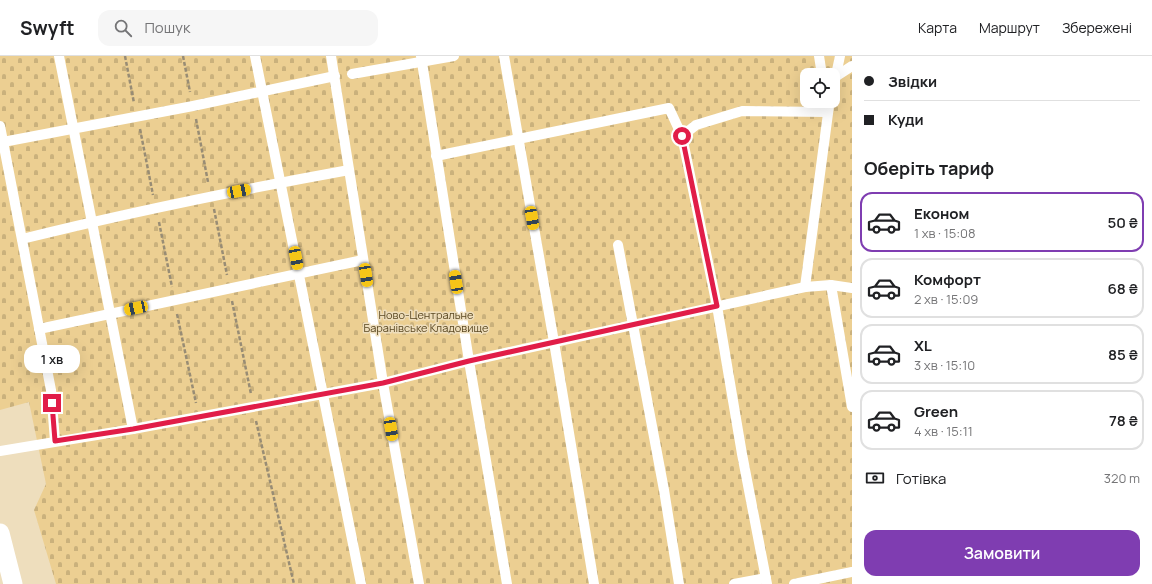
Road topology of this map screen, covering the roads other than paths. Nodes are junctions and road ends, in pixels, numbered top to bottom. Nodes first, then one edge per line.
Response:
1 (59, 56) edge
2 (256, 56) edge
3 (332, 56) edge
4 (454, 56) edge
5 (504, 56) edge
6 (819, 56) edge
7 (840, 56) edge
8 (421, 58) edge
9 (852, 66) edge
10 (821, 68) edge
11 (837, 68) edge
12 (352, 74) dead end
13 (840, 74) edge
14 (335, 76) junction
15 (263, 92) junction
16 (827, 108) edge
17 (829, 108) edge
18 (828, 112) junction
19 (0, 126) edge
20 (74, 128) junction
21 (682, 136) junction
22 (519, 140) junction
23 (3, 142) junction
24 (436, 156) junction
25 (349, 170) junction
26 (281, 182) junction
27 (93, 222) junction
28 (22, 239) junction
29 (618, 245) dead end
30 (363, 260) junction
31 (299, 274) junction
32 (831, 285) junction
33 (806, 287) junction
34 (852, 288) edge
35 (717, 306) junction
36 (111, 314) junction
37 (633, 324) junction
38 (39, 329) junction
39 (554, 342) junction
40 (469, 361) junction
41 (383, 383) junction
42 (324, 395) junction
43 (852, 407) edge
44 (133, 429) junction
45 (55, 441) junction
46 (0, 451) edge
47 (0, 532) edge
48 (852, 572) edge
49 (766, 581) edge
50 (13, 584) edge
51 (361, 584) edge
52 (419, 584) edge
53 (507, 584) edge
54 (594, 584) edge
55 (679, 584) edge
56 (734, 584) edge
57 (794, 584) edge

1 - 20 lane
2 - 15 lane
3 - 14 lane
4 - 8 lane
5 - 22 lane
6 - 10 lane
7 - 11 lane
8 - 12 lane
8 - 24 lane
9 - 13 lane
14 - 15 lane
14 - 25 lane
15 - 20 lane
15 - 26 lane
16 - 18 lane
17 - 18 lane
18 - 21 lane
18 - 33 lane
19 - 23 lane
20 - 23 lane
20 - 27 lane
21 - 22 lane
21 - 35 lane
22 - 24 lane
22 - 39 lane
23 - 28 lane
24 - 40 lane
25 - 26 lane
25 - 30 lane
26 - 27 lane
26 - 31 lane
27 - 28 lane
27 - 36 lane
28 - 38 lane
29 - 37 lane
30 - 31 lane
30 - 41 lane
31 - 36 lane
31 - 42 lane
32 - 33 lane
32 - 34 lane
32 - 43 lane
33 - 35 lane
35 - 37 lane
35 - 49 lane
36 - 38 lane
36 - 44 lane
37 - 39 lane
37 - 55 lane
38 - 45 lane
39 - 40 lane
39 - 54 lane
40 - 41 lane
40 - 53 lane
41 - 42 lane
41 - 52 lane
42 - 44 lane
42 - 51 lane
44 - 45 lane
45 - 46 lane
47 - 50 street
48 - 57 lane
49 - 56 lane

